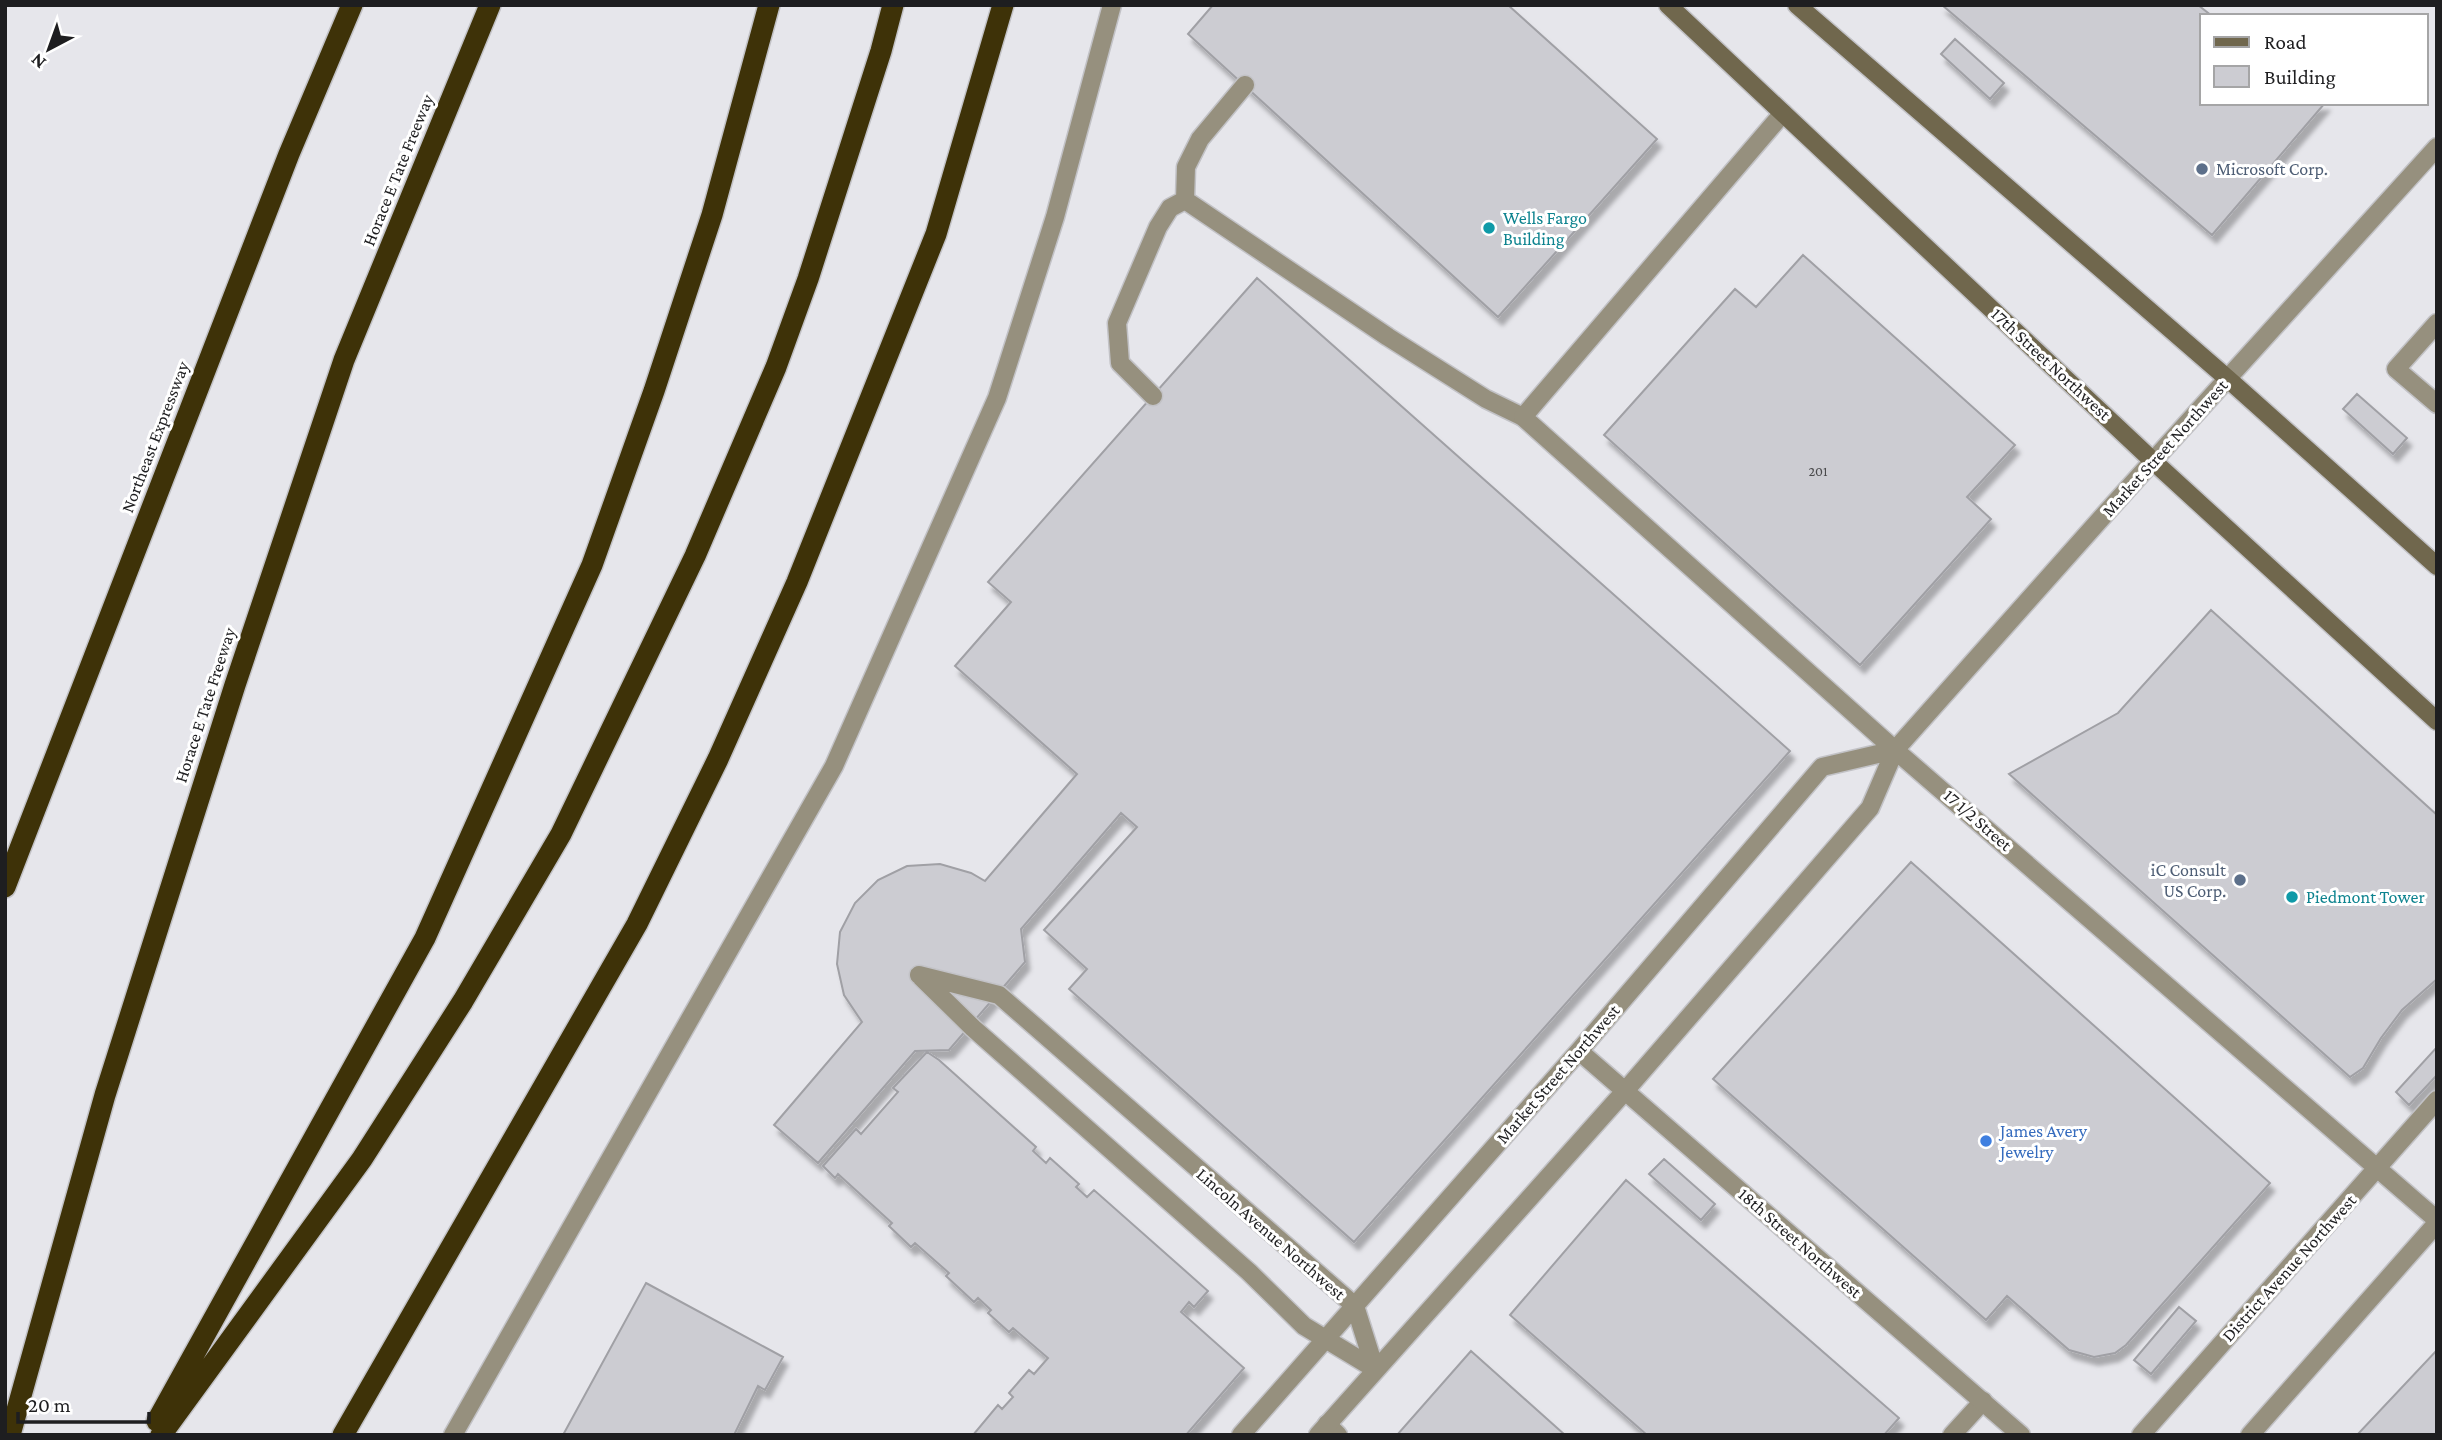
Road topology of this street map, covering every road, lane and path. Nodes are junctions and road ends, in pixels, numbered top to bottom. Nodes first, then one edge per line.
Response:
1 (352, 5) edge
2 (490, 5) edge
3 (769, 5) edge
4 (893, 5) edge
5 (1003, 5) edge
6 (1112, 5) edge
7 (1668, 5) edge
8 (1797, 5) edge
9 (1245, 85) dead end
10 (1783, 113) junction
11 (2437, 147) edge
12 (1185, 200) junction
13 (2437, 323) edge
14 (2228, 379) junction
15 (1153, 396) dead end
16 (2437, 404) edge
17 (1523, 417) junction
18 (2153, 461) junction
19 (2437, 566) edge
20 (2437, 721) edge
21 (1895, 750) junction
22 (5, 887) edge
23 (1579, 1051) junction
24 (1625, 1091) junction
25 (2437, 1100) edge
26 (2378, 1167) junction
27 (2437, 1221) edge
28 (1354, 1306) junction
29 (1325, 1339) junction
30 (1375, 1369) junction
31 (1983, 1401) junction
32 (1328, 1431) edge
33 (10, 1435) edge
34 (149, 1435) edge
35 (161, 1435) edge
36 (343, 1435) edge
37 (453, 1435) edge
38 (1241, 1435) edge
39 (1952, 1435) edge
40 (2021, 1435) edge
41 (2141, 1435) edge
42 (2250, 1435) edge

1 - 22 highway, Northeast Expressway
2 - 33 highway, Horace E Tate Freeway
3 - 34 highway
4 - 35 highway
5 - 36 highway
6 - 37 street
7 - 10 main road, 17th Street Northwest
8 - 14 main road
9 - 12 street
10 - 17 street
10 - 18 main road, 17th Street Northwest
11 - 14 street, Market Street Northwest
12 - 15 street
12 - 17 street, 17 1/2 Street
13 - 16 street
14 - 18 street, Market Street Northwest
14 - 19 main road
17 - 21 street, 17 1/2 Street
18 - 20 main road, 17th Street Northwest
18 - 21 street, Market Street Northwest
21 - 23 street, Market Street Northwest
21 - 24 street, Market Street Northwest
21 - 26 street, 17 1/2 Street
23 - 24 street, 18th Street Northwest
23 - 28 street, Market Street Northwest
24 - 30 street, Market Street Northwest
24 - 31 street, 18th Street Northwest
25 - 26 street, District Avenue Northwest
26 - 27 street, 17 1/2 Street
26 - 41 street, District Avenue Northwest
27 - 42 street
28 - 29 street, Market Street Northwest
28 - 29 street, Lincoln Avenue Northwest
28 - 30 street, Lincoln Avenue Northwest
29 - 30 street, Lincoln Avenue Northwest
29 - 38 street, Market Street Northwest
30 - 32 street, Market Street Northwest
31 - 39 street
31 - 40 street, 18th Street Northwest

